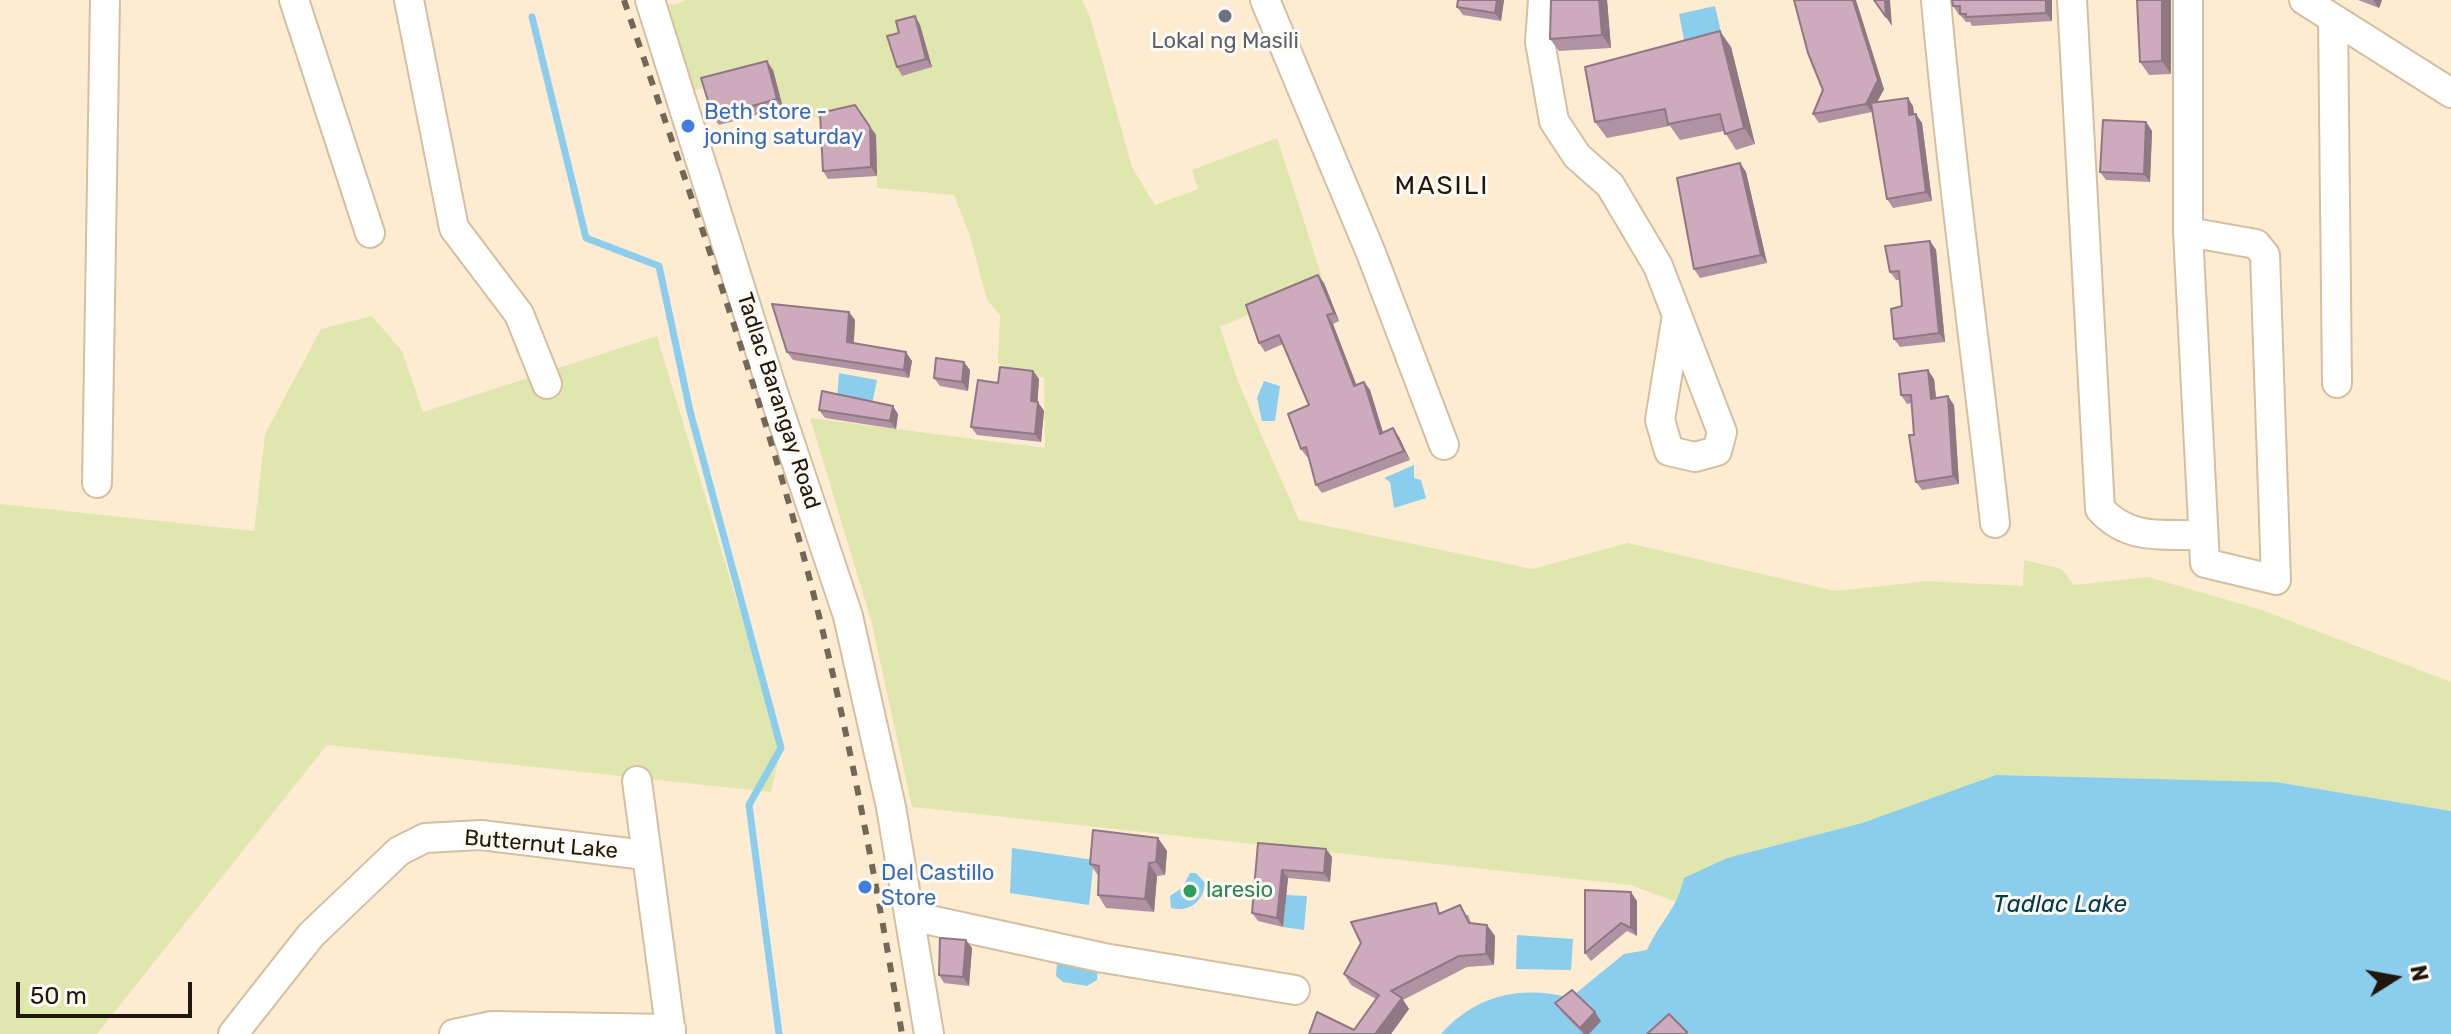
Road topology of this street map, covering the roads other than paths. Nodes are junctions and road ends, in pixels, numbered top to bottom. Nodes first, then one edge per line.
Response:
1 (105, 0) edge
2 (294, 0) edge
3 (409, 0) edge
4 (650, 0) edge
5 (1265, 0) edge
6 (1543, 0) edge
7 (1936, 0) edge
8 (2072, 0) edge
9 (2188, 0) edge
10 (2304, 0) edge
11 (2333, 19) junction
12 (2451, 93) edge
13 (2188, 232) junction
14 (370, 233) dead end
15 (1677, 315) dead end
16 (2337, 383) dead end
17 (547, 384) dead end
18 (1444, 445) dead end
19 (97, 483) dead end
20 (1995, 523) dead end
21 (2203, 535) junction
22 (637, 781) dead end
23 (645, 855) junction
24 (911, 916) junction
25 (1295, 990) dead end
26 (493, 1030) edge
27 (671, 1031) edge
28 (233, 1034) edge
29 (454, 1034) edge
30 (929, 1034) edge

1 - 19 street
2 - 14 street
3 - 17 street
4 - 24 street, Tadlac Barangay Road
5 - 18 street
6 - 15 street
7 - 20 street
8 - 21 street
9 - 13 street
10 - 11 street
11 - 12 street
11 - 16 street
13 - 21 street
13 - 21 street
22 - 23 street
23 - 27 street
23 - 28 street, Butternut Lake
24 - 25 street
24 - 30 street, Tadlac Barangay Road
26 - 27 street
26 - 29 street

